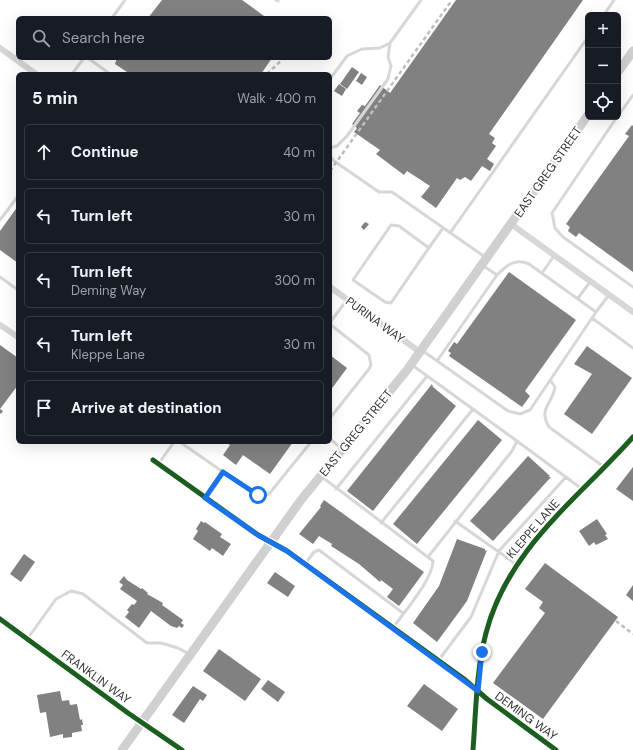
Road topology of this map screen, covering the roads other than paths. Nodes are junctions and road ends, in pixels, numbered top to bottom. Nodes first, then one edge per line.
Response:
1 (125, 0) edge
2 (421, 0) edge
3 (614, 0) edge
4 (606, 12) edge
5 (113, 16) edge
6 (585, 41) edge
7 (390, 43) junction
8 (0, 48) edge
9 (633, 51) edge
10 (16, 60) edge
11 (17, 60) edge
12 (83, 60) edge
13 (91, 60) edge
14 (621, 68) edge
15 (33, 72) edge
16 (75, 72) edge
17 (107, 72) edge
18 (332, 76) edge
19 (633, 95) edge
20 (621, 112) edge
21 (585, 119) edge
22 (615, 120) edge
23 (332, 147) edge
24 (332, 158) edge
25 (16, 199) edge
26 (0, 220) edge
27 (511, 224) junction
28 (442, 228) junction
29 (450, 233) junction
30 (429, 248) junction
31 (554, 256) junction
32 (484, 261) junction
33 (542, 273) junction
34 (497, 275) junction
35 (0, 277) edge
36 (590, 282) junction
37 (633, 287) edge
38 (16, 289) edge
39 (332, 289) edge
40 (609, 295) junction
41 (578, 298) junction
42 (347, 300) junction
43 (596, 312) junction
44 (633, 312) edge
45 (334, 318) joint
46 (592, 318) junction
47 (0, 325) edge
48 (332, 325) edge
49 (332, 325) edge
50 (16, 336) edge
51 (633, 348) edge
52 (421, 351) junction
53 (437, 361) junction
54 (411, 364) junction
55 (427, 376) junction
56 (550, 380) junction
57 (473, 409) junction
58 (332, 416) edge
59 (633, 437) edge
60 (332, 441) edge
61 (517, 441) junction
62 (172, 444) edge
63 (183, 444) edge
64 (309, 444) edge
65 (342, 449) junction
66 (156, 462) joint
67 (604, 467) junction
68 (223, 472) junction
69 (320, 476) junction
70 (566, 477) junction
71 (336, 488) junction
72 (582, 489) junction
73 (205, 498) junction
74 (455, 521) junction
75 (380, 523) junction
76 (271, 542) junction
77 (499, 551) junction
78 (428, 557) junction
79 (305, 564) junction
80 (516, 564) junction
81 (403, 613) junction
82 (0, 619) edge
83 (393, 628) junction
84 (27, 639) junction
85 (190, 655) junction
86 (438, 661) junction
87 (478, 691) junction
88 (143, 721) junction
89 (122, 750) edge
90 (182, 750) edge
91 (473, 750) edge
92 (556, 750) edge

1 - 5 lane
2 - 7 lane
3 - 4 lane
6 - 29 lane
7 - 18 lane
7 - 23 lane
8 - 10 street
9 - 14 main road
11 - 15 street
12 - 16 lane
13 - 17 lane
19 - 20 lane
21 - 27 main road, EAST GREG STREET
22 - 37 lane
24 - 28 lane
25 - 26 lane
27 - 31 street
27 - 32 main road, EAST GREG STREET
28 - 29 lane
28 - 30 lane
29 - 32 lane
30 - 30 lane
31 - 33 lane
31 - 36 street
32 - 34 lane
32 - 52 main road, EAST GREG STREET
33 - 34 lane
33 - 41 lane
34 - 53 lane
35 - 38 lane
36 - 40 street
36 - 41 lane
39 - 42 street, PURINA WAY
40 - 43 lane
40 - 44 street
41 - 43 lane
42 - 45 lane
42 - 52 street, PURINA WAY
43 - 46 lane
45 - 48 lane
46 - 51 lane
46 - 56 lane
47 - 50 street
49 - 58 lane
52 - 53 lane
52 - 54 main road, EAST GREG STREET
53 - 56 lane
54 - 55 lane
54 - 65 main road, EAST GREG STREET
55 - 57 lane
55 - 71 lane
56 - 67 lane
57 - 61 lane
57 - 75 lane
59 - 67 street, KLEPPE LANE
60 - 65 lane
61 - 70 lane
61 - 74 lane
62 - 66 lane
63 - 68 lane
64 - 68 lane
65 - 69 main road, EAST GREG STREET
66 - 73 street, DEMING WAY
67 - 72 street, KLEPPE LANE
68 - 73 lane
69 - 71 lane
69 - 76 main road, EAST GREG STREET
70 - 72 lane
70 - 77 lane
71 - 75 lane
72 - 80 street, KLEPPE LANE
73 - 76 street, DEMING WAY
74 - 77 lane
74 - 78 lane
75 - 78 lane
76 - 79 street, DEMING WAY
76 - 85 main road, EAST GREG STREET
77 - 80 lane
77 - 86 lane
78 - 81 lane
79 - 81 lane
79 - 83 street, DEMING WAY
80 - 87 street, KLEPPE LANE
81 - 83 lane
82 - 84 street, FRANKLIN WAY
83 - 86 street, DEMING WAY
84 - 85 lane
84 - 88 street, FRANKLIN WAY
85 - 88 main road, EAST GREG STREET
86 - 87 street, DEMING WAY
87 - 91 street, KLEPPE LANE
87 - 92 street, DEMING WAY
88 - 89 main road, EAST GREG STREET
88 - 90 street, FRANKLIN WAY

